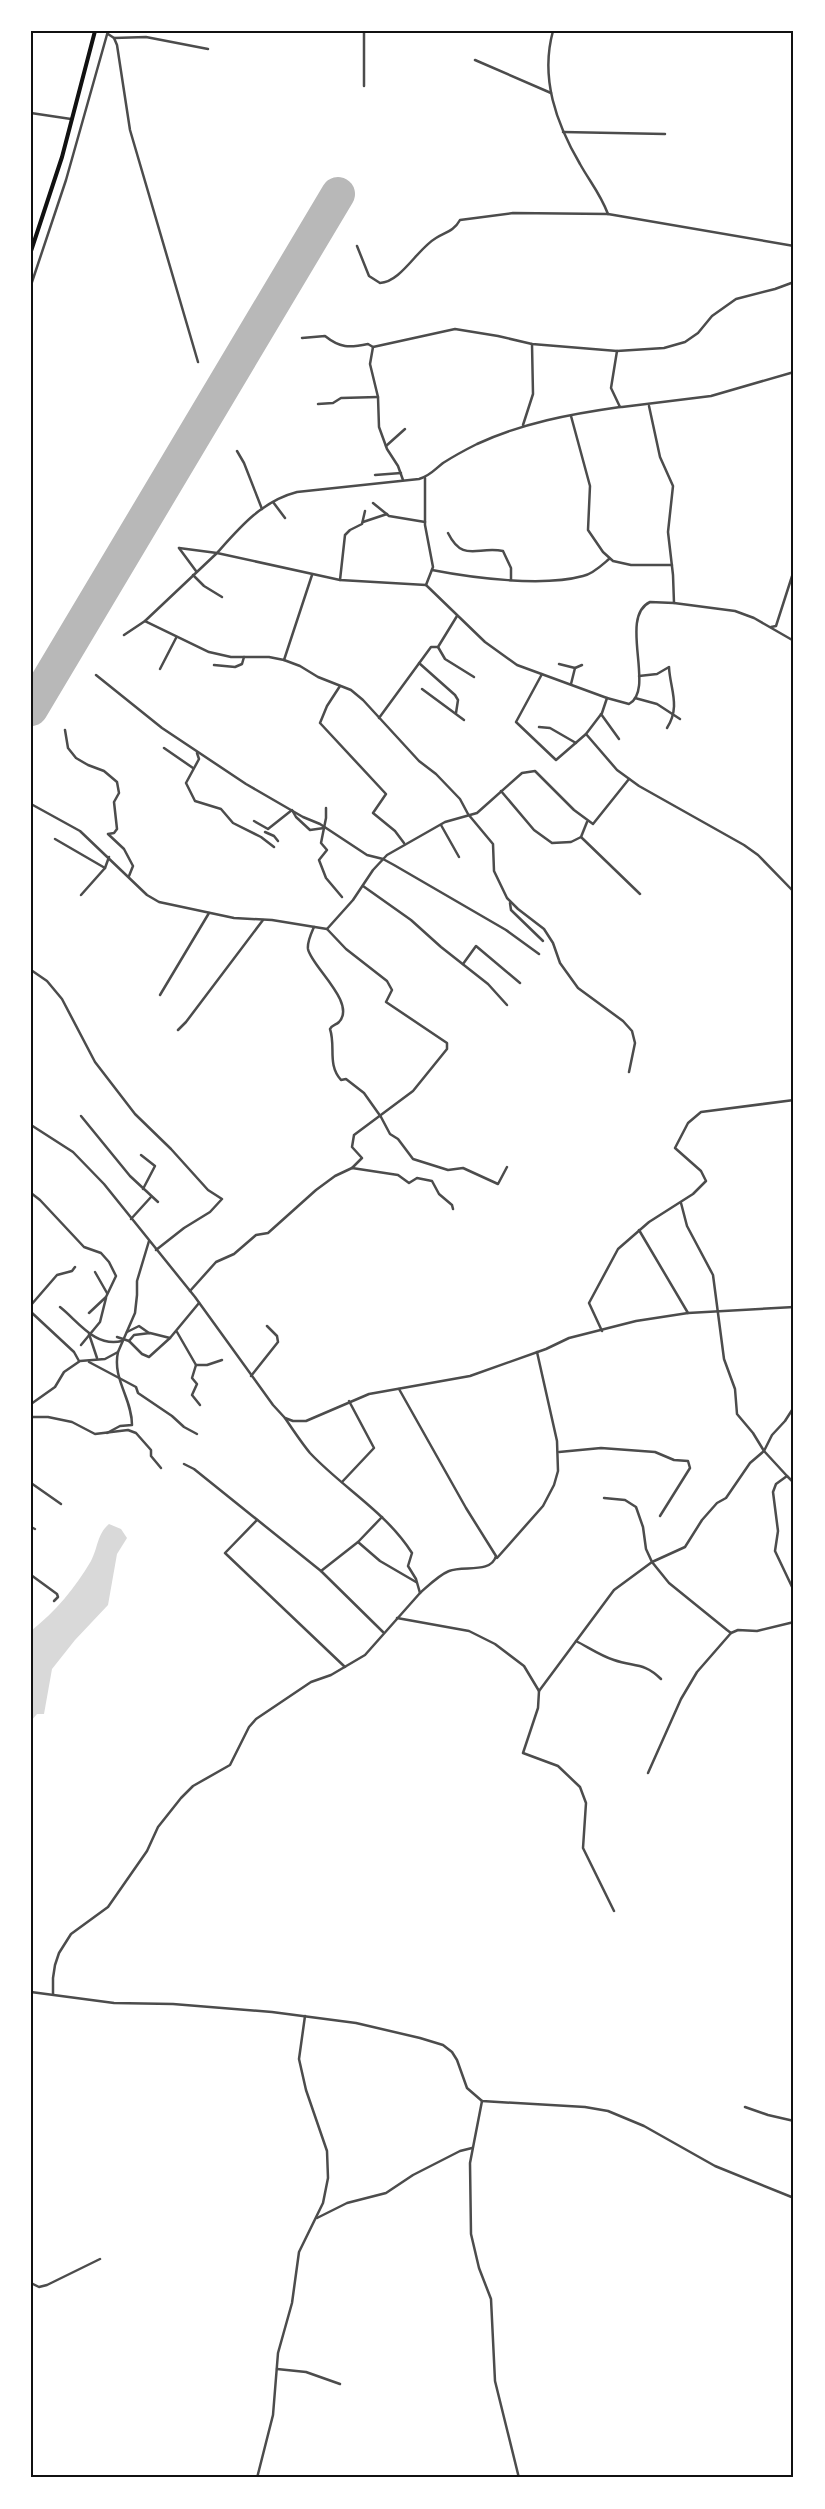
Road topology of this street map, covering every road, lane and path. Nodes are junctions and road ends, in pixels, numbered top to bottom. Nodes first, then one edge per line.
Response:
1 (95, 31) edge
2 (364, 31) edge
3 (553, 31) edge
4 (108, 32) edge
5 (114, 38) junction
6 (208, 50) dead end
7 (475, 60) dead end
8 (364, 86) dead end
9 (551, 93) junction
10 (31, 113) edge
11 (73, 119) junction
12 (563, 132) junction
13 (665, 134) dead end
14 (608, 214) junction
15 (357, 246) dead end
16 (794, 246) edge
17 (31, 251) edge
18 (794, 282) edge
19 (31, 285) edge
20 (302, 338) dead end
21 (532, 344) junction
22 (372, 347) junction
23 (616, 351) junction
24 (198, 362) dead end
25 (794, 372) edge
26 (378, 397) junction
27 (318, 404) dead end
28 (649, 406) junction
29 (620, 407) junction
30 (570, 416) junction
31 (522, 426) junction
32 (405, 429) dead end
33 (386, 446) junction
34 (237, 451) dead end
35 (401, 474) junction
36 (375, 475) dead end
37 (424, 478) junction
38 (403, 480) junction
39 (273, 502) junction
40 (373, 502) dead end
41 (262, 509) junction
42 (366, 511) dead end
43 (387, 514) junction
44 (285, 518) dead end
45 (363, 522) junction
46 (425, 522) junction
47 (448, 533) dead end
48 (217, 553) junction
49 (609, 559) junction
50 (672, 565) junction
51 (432, 570) junction
52 (794, 570) edge
53 (196, 572) junction
54 (193, 575) junction
55 (312, 575) junction
56 (340, 580) junction
57 (511, 580) junction
58 (426, 585) junction
59 (222, 597) dead end
60 (674, 603) junction
61 (457, 616) junction
62 (145, 621) junction
63 (771, 627) junction
64 (124, 635) dead end
65 (176, 638) junction
66 (794, 641) edge
67 (438, 647) junction
68 (244, 657) junction
69 (284, 660) junction
70 (419, 663) junction
71 (559, 664) dead end
72 (214, 665) dead end
73 (582, 665) dead end
74 (575, 668) junction
75 (160, 669) dead end
76 (542, 674) junction
77 (96, 675) dead end
78 (639, 676) junction
79 (474, 677) dead end
80 (571, 684) junction
81 (340, 686) junction
82 (422, 689) dead end
83 (607, 698) junction
84 (635, 698) junction
85 (456, 713) junction
86 (601, 714) junction
87 (672, 714) junction
88 (379, 718) junction
89 (680, 718) dead end
90 (464, 720) dead end
91 (539, 726) dead end
92 (667, 728) dead end
93 (65, 730) dead end
94 (586, 734) junction
95 (619, 739) dead end
96 (576, 743) junction
97 (164, 748) dead end
98 (194, 750) junction
99 (193, 768) junction
100 (629, 779) junction
101 (501, 791) junction
102 (31, 804) edge
103 (326, 808) dead end
104 (292, 810) junction
105 (468, 814) junction
106 (254, 821) dead end
107 (587, 822) junction
108 (441, 825) junction
109 (324, 827) junction
110 (268, 829) junction
111 (265, 832) junction
112 (261, 837) junction
113 (581, 837) junction
114 (55, 839) dead end
115 (278, 841) dead end
116 (404, 844) junction
117 (274, 847) dead end
118 (109, 857) junction
119 (459, 857) dead end
120 (383, 859) junction
121 (105, 868) junction
122 (129, 876) junction
123 (363, 886) junction
124 (794, 892) edge
125 (640, 894) dead end
126 (81, 895) dead end
127 (342, 897) dead end
128 (510, 902) junction
129 (209, 913) junction
130 (264, 920) junction
131 (314, 926) junction
132 (327, 929) junction
133 (543, 940) dead end
134 (539, 954) dead end
135 (463, 964) junction
136 (31, 970) edge
137 (520, 983) dead end
138 (160, 995) dead end
139 (507, 1005) dead end
140 (178, 1030) dead end
141 (629, 1072) dead end
142 (794, 1100) edge
143 (81, 1116) dead end
144 (381, 1117) junction
145 (31, 1125) edge
146 (141, 1155) dead end
147 (508, 1166) dead end
148 (352, 1168) junction
149 (143, 1189) junction
150 (31, 1193) edge
151 (152, 1197) junction
152 (158, 1202) dead end
153 (680, 1203) junction
154 (453, 1209) dead end
155 (131, 1219) junction
156 (639, 1230) junction
157 (148, 1241) junction
158 (156, 1250) junction
159 (75, 1266) dead end
160 (95, 1272) dead end
161 (190, 1291) junction
162 (106, 1297) junction
163 (199, 1303) junction
164 (31, 1306) edge
165 (794, 1306) edge
166 (60, 1307) dead end
167 (31, 1312) edge
168 (719, 1312) junction
169 (89, 1313) dead end
170 (688, 1313) junction
171 (267, 1326) dead end
172 (602, 1331) junction
173 (128, 1332) junction
174 (177, 1332) junction
175 (150, 1333) junction
176 (89, 1334) junction
177 (117, 1337) dead end
178 (170, 1338) junction
179 (122, 1340) junction
180 (129, 1341) junction
181 (81, 1345) dead end
182 (118, 1352) junction
183 (537, 1352) junction
184 (97, 1358) junction
185 (222, 1360) dead end
186 (80, 1361) junction
187 (89, 1362) junction
188 (196, 1365) junction
189 (251, 1376) junction
190 (117, 1378) junction
191 (400, 1389) junction
192 (349, 1401) junction
193 (31, 1404) edge
194 (200, 1405) dead end
195 (794, 1407) edge
196 (31, 1417) edge
197 (285, 1418) junction
198 (106, 1434) junction
199 (197, 1434) dead end
200 (764, 1451) junction
201 (559, 1452) junction
202 (184, 1464) dead end
203 (161, 1468) dead end
204 (787, 1476) junction
205 (342, 1482) junction
206 (31, 1483) edge
207 (794, 1484) edge
208 (604, 1498) dead end
209 (60, 1504) dead end
210 (660, 1516) dead end
211 (382, 1517) junction
212 (257, 1520) junction
213 (31, 1527) edge
214 (35, 1530) dead end
215 (358, 1542) junction
216 (496, 1559) junction
217 (652, 1562) junction
218 (321, 1571) junction
219 (31, 1575) edge
220 (417, 1583) junction
221 (794, 1590) edge
222 (420, 1592) junction
223 (54, 1601) dead end
224 (396, 1618) junction
225 (794, 1622) edge
226 (383, 1632) junction
227 (731, 1633) junction
228 (576, 1640) junction
229 (345, 1667) junction
230 (660, 1679) dead end
231 (539, 1691) junction
232 (648, 1773) dead end
233 (614, 1911) dead end
234 (31, 1992) edge
235 (54, 1994) junction
236 (305, 2016) junction
237 (482, 2101) junction
238 (745, 2107) dead end
239 (794, 2121) edge
240 (472, 2148) junction
241 (794, 2198) edge
242 (316, 2218) junction
243 (100, 2259) dead end
244 (31, 2283) edge
245 (277, 2369) junction
246 (340, 2384) dead end
247 (256, 2478) edge
248 (519, 2478) edge

1 - 11 highway
2 - 8 street
3 - 9 street
4 - 5 street
4 - 19 street
5 - 6 street
5 - 24 street
7 - 9 street
9 - 12 street
10 - 11 street
11 - 17 highway
12 - 13 street
12 - 14 street
14 - 15 street
14 - 16 street
18 - 23 street
20 - 22 street
21 - 22 street
21 - 23 street
21 - 31 street
22 - 26 street
23 - 29 street
25 - 28 street
26 - 27 street
26 - 33 street
28 - 29 street
28 - 50 street
29 - 30 street
30 - 31 street
30 - 49 street
31 - 37 street
32 - 33 street
33 - 35 street
34 - 41 street
35 - 36 street
35 - 38 street
37 - 38 street
37 - 46 street
38 - 39 street
39 - 41 street
39 - 44 street
40 - 43 street
41 - 48 street
42 - 45 street
43 - 45 street
43 - 46 street
45 - 56 street
46 - 51 street
47 - 57 street
48 - 53 street
48 - 53 street
48 - 55 street
49 - 50 street
49 - 57 street
50 - 60 street
51 - 57 street
51 - 58 street
52 - 63 street
53 - 54 street
54 - 59 street
54 - 62 street
55 - 56 street
55 - 69 street
56 - 58 street
58 - 61 street
60 - 63 street
60 - 78 street
61 - 67 street
61 - 76 street
62 - 64 street
62 - 65 street
63 - 66 street
65 - 68 street
65 - 75 street
67 - 70 street
67 - 79 street
68 - 69 street
68 - 72 street
69 - 81 street
70 - 85 street
70 - 88 street
71 - 74 street
73 - 74 street
74 - 80 street
76 - 80 street
76 - 96 street
77 - 98 street
78 - 84 street
78 - 87 street
80 - 83 street
81 - 88 street
81 - 116 street
82 - 85 street
83 - 84 street
83 - 86 street
84 - 87 street
85 - 90 street
86 - 94 street
86 - 95 street
87 - 89 street
87 - 92 street
88 - 105 street
91 - 96 street
93 - 122 street
94 - 96 street
94 - 100 street
97 - 99 street
98 - 99 street
98 - 104 street
99 - 112 street
100 - 107 street
100 - 124 street
101 - 105 street
101 - 107 street
101 - 113 street
102 - 118 street
103 - 109 street
104 - 109 street
104 - 109 street
104 - 110 street
105 - 108 street
105 - 128 street
106 - 110 street
107 - 113 street
108 - 116 street
108 - 119 street
109 - 120 street
109 - 127 street
110 - 111 street
111 - 112 street
111 - 115 street
112 - 117 street
113 - 125 street
114 - 121 street
116 - 120 street
118 - 121 street
118 - 122 street
120 - 123 street
120 - 134 street
121 - 126 street
122 - 129 street
123 - 132 street
123 - 135 street
128 - 133 street
128 - 141 street
129 - 130 street
129 - 138 street
130 - 131 street
130 - 140 street
131 - 132 street
131 - 144 street
132 - 144 street
135 - 137 street
135 - 139 street
136 - 158 street
142 - 153 street
143 - 149 street
144 - 147 street
144 - 148 street
145 - 155 street
146 - 149 street
148 - 154 street
148 - 161 street
149 - 151 street
150 - 162 street
151 - 152 street
151 - 155 street
153 - 156 street
153 - 168 street
155 - 157 street
156 - 170 street
156 - 172 street
157 - 158 street
157 - 173 street
158 - 161 street
159 - 164 street
160 - 162 street
161 - 163 street
162 - 169 street
162 - 176 street
163 - 174 street
163 - 189 street
165 - 168 street
166 - 176 street
167 - 186 street
168 - 170 street
168 - 200 street
170 - 172 street
171 - 189 street
172 - 183 street
173 - 175 street
173 - 179 street
174 - 178 street
174 - 188 street
175 - 178 street
175 - 180 street
176 - 179 street
176 - 181 street
176 - 184 street
177 - 179 street
178 - 180 street
179 - 180 street
179 - 182 street
182 - 184 street
182 - 190 street
183 - 191 street
183 - 201 street
184 - 187 street
185 - 188 street
186 - 187 street
186 - 193 street
187 - 190 street
188 - 194 street
189 - 197 street
190 - 198 street
190 - 199 street
191 - 192 street
191 - 216 street
192 - 197 street
192 - 205 street
195 - 200 street
196 - 198 street
197 - 205 street
198 - 203 street
200 - 204 street
200 - 217 street
201 - 210 street
201 - 216 street
202 - 212 street
204 - 207 street
204 - 221 street
205 - 211 street
206 - 209 street
208 - 217 street
211 - 215 street
211 - 220 street
212 - 218 street
212 - 229 street
213 - 214 street
215 - 218 street
215 - 220 street
216 - 222 street
217 - 227 street
217 - 228 street
218 - 226 street
219 - 223 street
220 - 222 street
222 - 224 street
224 - 226 street
224 - 231 street
225 - 227 street
226 - 229 street
227 - 232 street
228 - 230 street
228 - 231 street
229 - 235 street
231 - 233 street
234 - 235 street
235 - 236 street
236 - 237 street
236 - 242 street
237 - 240 street
237 - 241 street
238 - 239 street
240 - 242 street
240 - 248 street
242 - 245 street
243 - 244 street
245 - 246 street
245 - 247 street

